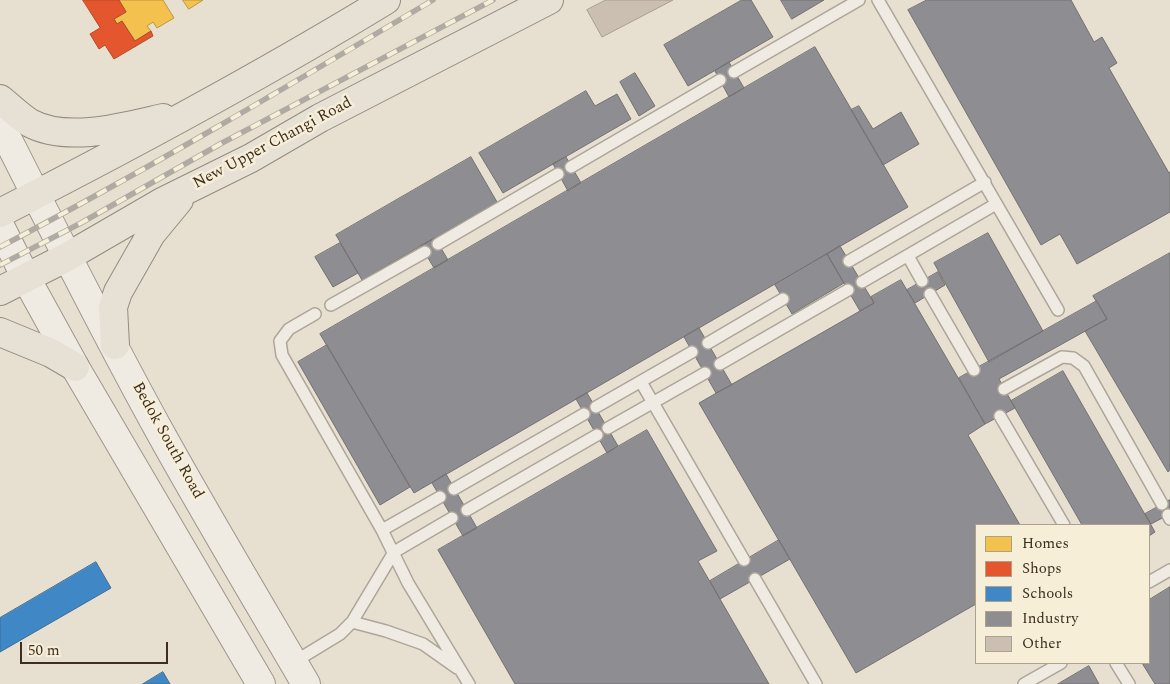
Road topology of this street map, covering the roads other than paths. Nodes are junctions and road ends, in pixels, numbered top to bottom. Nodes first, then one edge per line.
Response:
1 (386, 0) edge
2 (549, 0) edge
3 (859, 0) edge
4 (878, 0) edge
5 (734, 72) dead end
6 (720, 80) dead end
7 (0, 99) edge
8 (194, 110) junction
9 (0, 124) edge
10 (571, 166) dead end
11 (558, 174) dead end
12 (985, 182) junction
13 (188, 189) junction
14 (35, 195) junction
15 (996, 204) junction
16 (0, 213) edge
17 (0, 226) edge
18 (438, 244) dead end
19 (425, 252) dead end
20 (908, 256) junction
21 (67, 257) junction
22 (850, 261) dead end
23 (26, 278) junction
24 (922, 281) dead end
25 (862, 282) dead end
26 (848, 290) dead end
27 (0, 291) edge
28 (930, 294) dead end
29 (783, 299) dead end
30 (331, 305) dead end
31 (1058, 310) dead end
32 (315, 314) dead end
33 (0, 332) edge
34 (708, 343) dead end
35 (114, 345) junction
36 (692, 352) dead end
37 (720, 364) dead end
38 (75, 367) junction
39 (974, 370) dead end
40 (704, 373) dead end
41 (641, 382) junction
42 (1004, 389) dead end
43 (653, 402) junction
44 (596, 408) dead end
45 (584, 414) dead end
46 (1000, 416) dead end
47 (608, 428) dead end
48 (597, 435) dead end
49 (454, 489) dead end
50 (440, 497) dead end
51 (466, 510) dead end
52 (1167, 513) edge
53 (452, 518) dead end
54 (1063, 524) edge
55 (382, 530) junction
56 (394, 552) junction
57 (744, 560) dead end
58 (1170, 570) edge
59 (755, 579) dead end
60 (1150, 581) edge
61 (352, 622) junction
62 (1059, 664) edge
63 (1117, 664) edge
64 (461, 670) junction
65 (299, 673) edge
66 (261, 684) edge
67 (469, 684) edge
68 (816, 684) edge
69 (1024, 684) edge
70 (1128, 684) edge

1 - 8 main road
2 - 13 main road, New Upper Changi Road
3 - 5 lane
4 - 12 lane
6 - 10 lane
7 - 8 main road
8 - 14 main road
9 - 14 main road, Bedok South Road
11 - 18 lane
12 - 15 lane
12 - 22 lane
13 - 21 main road, New Upper Changi Road
13 - 35 main road
14 - 16 main road
14 - 21 main road, Bedok South Road
15 - 20 lane
15 - 31 lane
17 - 23 main road
19 - 30 lane
20 - 24 lane
20 - 25 lane
21 - 23 main road, New Upper Changi Road
21 - 35 main road, Bedok South Road
23 - 27 main road, New Upper Changi Road
23 - 38 main road
26 - 37 lane
28 - 39 lane
29 - 34 lane
32 - 55 lane
33 - 38 main road
35 - 65 main road, Bedok South Road
36 - 41 lane
38 - 66 main road
40 - 43 lane
41 - 43 lane
41 - 44 lane
42 - 52 lane
43 - 47 lane
43 - 57 lane
45 - 49 lane
46 - 54 lane
48 - 51 lane
50 - 55 lane
53 - 56 lane
55 - 56 lane
56 - 61 lane
56 - 64 lane
58 - 60 lane
59 - 68 lane
61 - 64 lane
61 - 65 lane
62 - 69 lane
63 - 70 lane
64 - 67 lane

